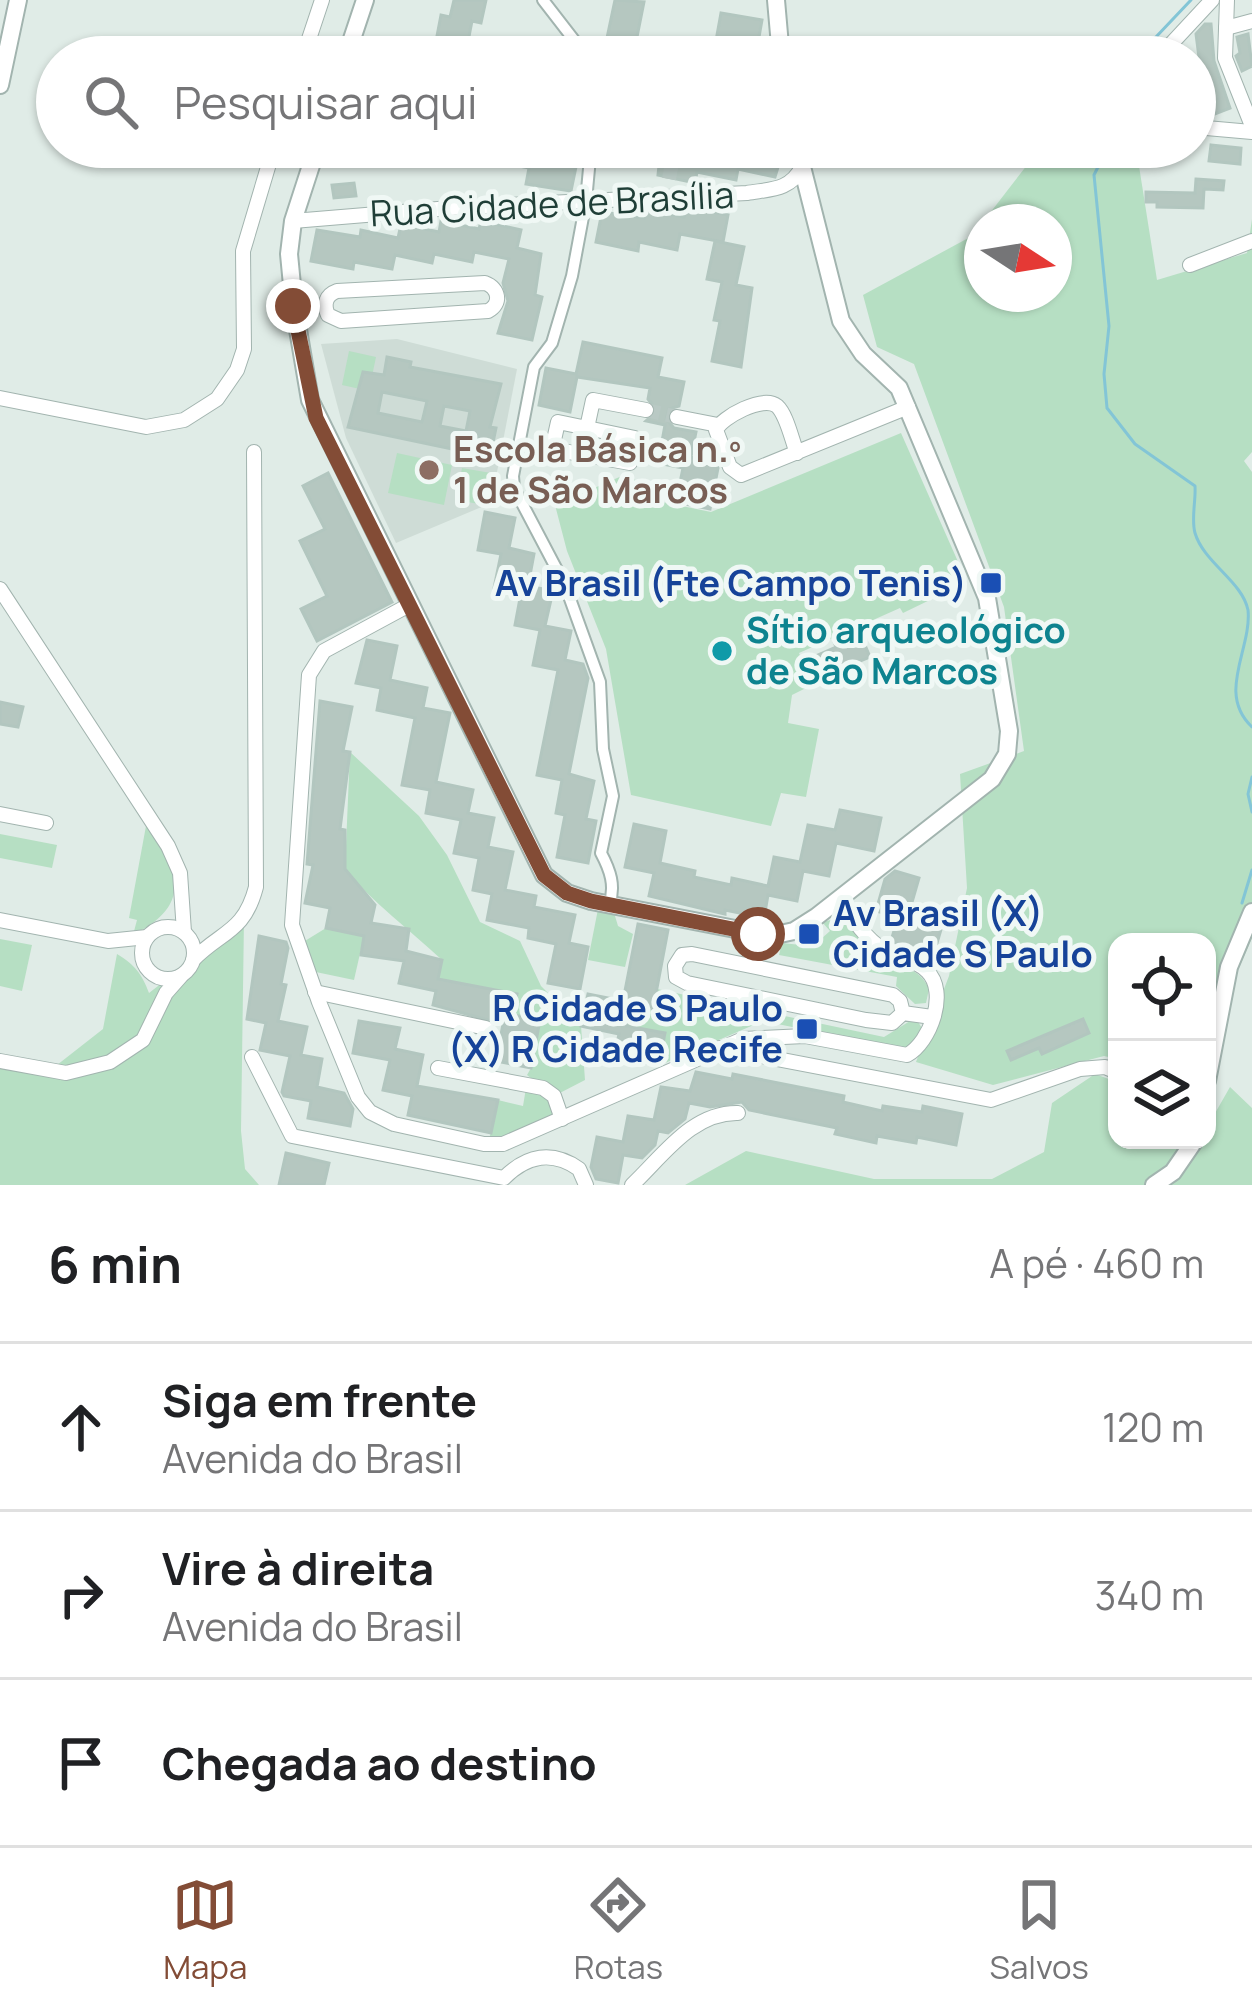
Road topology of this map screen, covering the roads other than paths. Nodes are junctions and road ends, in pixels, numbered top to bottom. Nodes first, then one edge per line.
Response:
1 (17, 0) edge
2 (322, 0) edge
3 (365, 0) edge
4 (543, 0) edge
5 (776, 0) edge
6 (1212, 0) edge
7 (1227, 0) edge
8 (1252, 21) edge
9 (1226, 28) junction
10 (310, 36) edge
11 (353, 36) edge
12 (571, 36) edge
13 (779, 36) edge
14 (1179, 36) edge
15 (0, 85) edge
16 (1216, 128) edge
17 (1252, 129) edge
18 (268, 168) edge
19 (310, 168) edge
20 (589, 168) edge
21 (801, 168) edge
22 (802, 168) edge
23 (586, 201) junction
24 (293, 221) junction
25 (1252, 242) edge
26 (1190, 265) dead end
27 (325, 305) junction
28 (293, 306) junction
29 (0, 398) edge
30 (908, 407) junction
31 (646, 410) tunnel mouth
32 (677, 417) tunnel mouth
33 (718, 425) junction
34 (587, 428) junction
35 (254, 452) dead end
36 (797, 453) junction
37 (0, 589) edge
38 (0, 599) edge
39 (411, 604) junction
40 (13, 613) junction
41 (0, 814) edge
42 (46, 824) dead end
43 (182, 886) junction
44 (840, 898) junction
45 (609, 904) junction
46 (0, 920) edge
47 (1249, 920) edge
48 (152, 933) junction
49 (186, 934) junction
50 (223, 938) junction
51 (108, 941) junction
52 (193, 960) junction
53 (146, 967) junction
54 (181, 976) junction
55 (315, 992) junction
56 (902, 1013) junction
57 (932, 1017) junction
58 (155, 1019) junction
59 (486, 1028) dead end
60 (805, 1036) junction
61 (1214, 1041) edge
62 (719, 1048) junction
63 (252, 1057) dead end
64 (0, 1061) edge
65 (799, 1064) junction
66 (438, 1068) dead end
67 (1108, 1070) edge
68 (738, 1114) dead end
69 (562, 1119) junction
70 (454, 1138) junction
71 (1189, 1149) edge
72 (448, 1167) junction
73 (586, 1185) edge
74 (632, 1185) edge
75 (1154, 1185) edge

1 - 15 street
2 - 10 street
3 - 11 street
4 - 12 street
5 - 13 street
6 - 14 street
7 - 9 street
8 - 9 street
9 - 17 street
16 - 17 street
18 - 29 street
19 - 24 street
20 - 23 street
21 - 23 street, Rua Cidade de Brasília
22 - 30 street
23 - 24 street, Rua Cidade de Brasília
23 - 45 street
24 - 28 street
25 - 26 street
27 - 27 street
27 - 28 street
28 - 39 street
30 - 36 street
30 - 44 street
31 - 34 street
32 - 33 street
33 - 36 street
33 - 36 street
34 - 34 street
35 - 50 street
37 - 40 street
38 - 40 street
39 - 45 street
39 - 55 street
40 - 43 street
41 - 42 street
43 - 48 street
43 - 49 street
44 - 45 street
44 - 57 street
46 - 51 street
47 - 61 street
48 - 49 street
48 - 51 street
48 - 53 street
49 - 50 street
49 - 52 street
50 - 52 street
51 - 53 street
52 - 54 street
53 - 54 street
53 - 58 street
54 - 58 street
55 - 59 street
55 - 70 street
56 - 56 street
56 - 57 street
57 - 60 street
58 - 64 street
60 - 62 street
60 - 65 street
62 - 65 street
62 - 69 street
63 - 72 street
65 - 67 street
66 - 69 street
68 - 74 street
69 - 70 street
70 - 72 street
71 - 75 street
72 - 73 street

